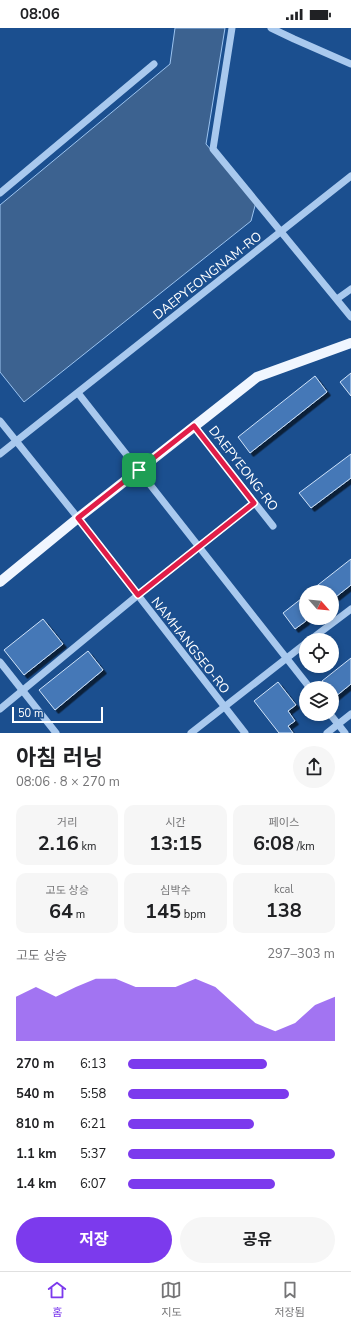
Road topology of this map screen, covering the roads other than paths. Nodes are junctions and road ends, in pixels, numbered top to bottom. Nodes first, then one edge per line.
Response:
1 (232, 28) edge
2 (271, 28) edge
3 (154, 64) dead end
4 (351, 64) edge
5 (351, 176) edge
6 (0, 193) edge
7 (282, 231) junction
8 (351, 289) edge
9 (337, 299) junction
10 (351, 317) edge
11 (351, 343) edge
12 (78, 393) junction
13 (0, 421) edge
14 (194, 426) junction
15 (16, 441) junction
16 (0, 454) edge
17 (139, 470) junction
18 (254, 503) junction
19 (78, 518) junction
20 (273, 526) dead end
21 (199, 547) junction
22 (0, 582) edge
23 (138, 595) junction
24 (351, 608) edge
25 (319, 633) edge
26 (299, 648) edge
27 (286, 658) junction
28 (0, 662) edge
29 (304, 681) edge
30 (22, 690) junction
31 (224, 706) junction
32 (0, 709) edge
33 (351, 714) edge
34 (336, 721) edge
35 (338, 724) junction
36 (56, 733) edge
37 (191, 733) edge
38 (245, 733) edge
39 (327, 733) edge
40 (345, 733) edge

1 - 7 street
2 - 4 street
3 - 6 street
5 - 7 street, DAEPYEONGNAM-RO
7 - 9 street
7 - 12 street, DAEPYEONGNAM-RO
8 - 9 street
9 - 10 street
11 - 14 main road, DAEPYEONG-RO
12 - 15 street, DAEPYEONGNAM-RO
12 - 17 street
13 - 15 street, NAMHANGSEO-RO
14 - 17 main road, DAEPYEONG-RO
14 - 18 street, DAEPYEONG-RO
15 - 16 street, DAEPYEONGNAM-RO
15 - 19 street, NAMHANGSEO-RO
17 - 19 main road, DAEPYEONG-RO
17 - 21 street
18 - 20 street, DAEPYEONG-RO
18 - 21 street
19 - 22 main road, DAEPYEONG-RO
19 - 23 street, NAMHANGSEO-RO
21 - 23 street
21 - 27 street
23 - 30 street
23 - 31 street, NAMHANGSEO-RO
24 - 25 street
26 - 27 street
27 - 29 street
27 - 31 street
28 - 30 street
30 - 32 street
30 - 36 street
31 - 37 street
31 - 38 street, NAMHANGSEO-RO
33 - 35 street
34 - 35 street
35 - 39 street
35 - 40 street

